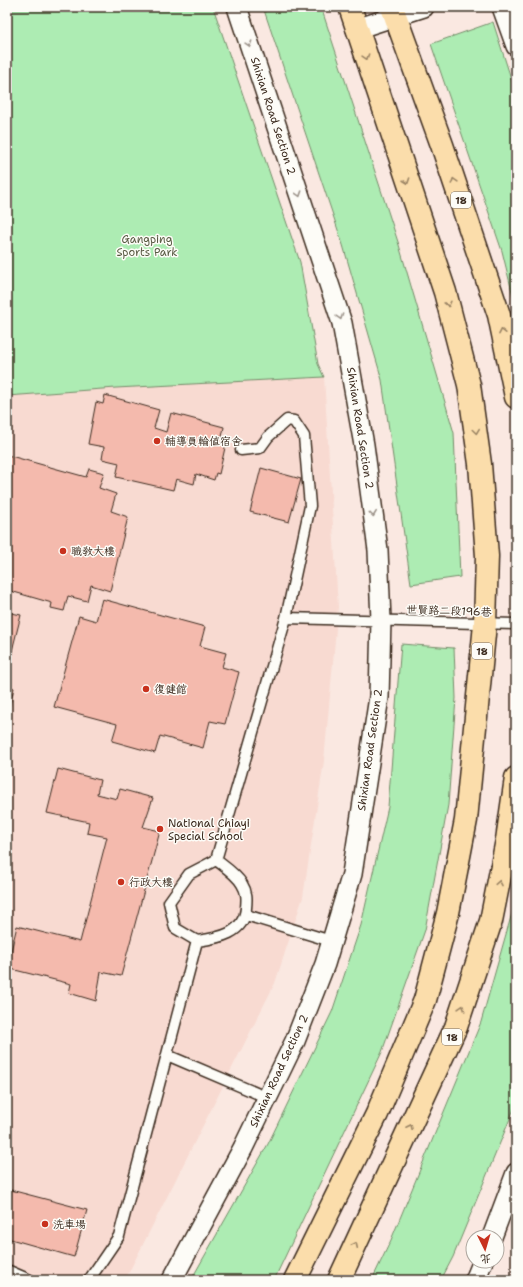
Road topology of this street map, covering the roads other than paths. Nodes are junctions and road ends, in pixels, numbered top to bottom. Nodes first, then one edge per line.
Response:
1 (237, 7) edge
2 (350, 7) edge
3 (424, 7) edge
4 (502, 7) edge
5 (394, 12) edge
6 (356, 29) junction
7 (516, 46) edge
8 (516, 398) edge
9 (242, 450) dead end
10 (286, 618) junction
11 (381, 620) junction
12 (485, 624) junction
13 (516, 624) edge
14 (516, 778) edge
15 (216, 860) junction
16 (246, 915) junction
17 (197, 940) junction
18 (331, 941) junction
19 (167, 1055) junction
20 (268, 1098) junction
21 (516, 1173) edge
22 (495, 1229) edge
23 (479, 1269) edge
24 (7, 1270) edge
25 (30, 1280) edge
26 (89, 1280) edge
27 (172, 1280) edge
28 (295, 1280) edge
29 (339, 1280) edge
30 (475, 1280) edge

1 -> 11 street, Shixian Road Section 2
2 - 6 main road, 18
3 - 5 street
4 - 7 street
5 - 6 street
8 -> 5 main road, 18
6 -> 12 main road, 18
9 - 10 lane
10 - 11 lane, 世賢路二段196巷
10 - 15 lane
11 - 12 lane, 世賢路二段196巷
11 - 18 street, Shixian Road Section 2
12 - 13 lane, 世賢路二段196巷
12 - 28 main road, 18
29 -> 14 main road, 18
15 - 16 lane
15 - 17 lane
16 - 17 lane
16 - 18 lane
17 - 19 lane
18 - 20 street, Shixian Road Section 2
19 - 20 lane
19 - 26 lane
20 - 27 street, Shixian Road Section 2
21 - 22 street
23 - 30 street
24 - 25 lane

